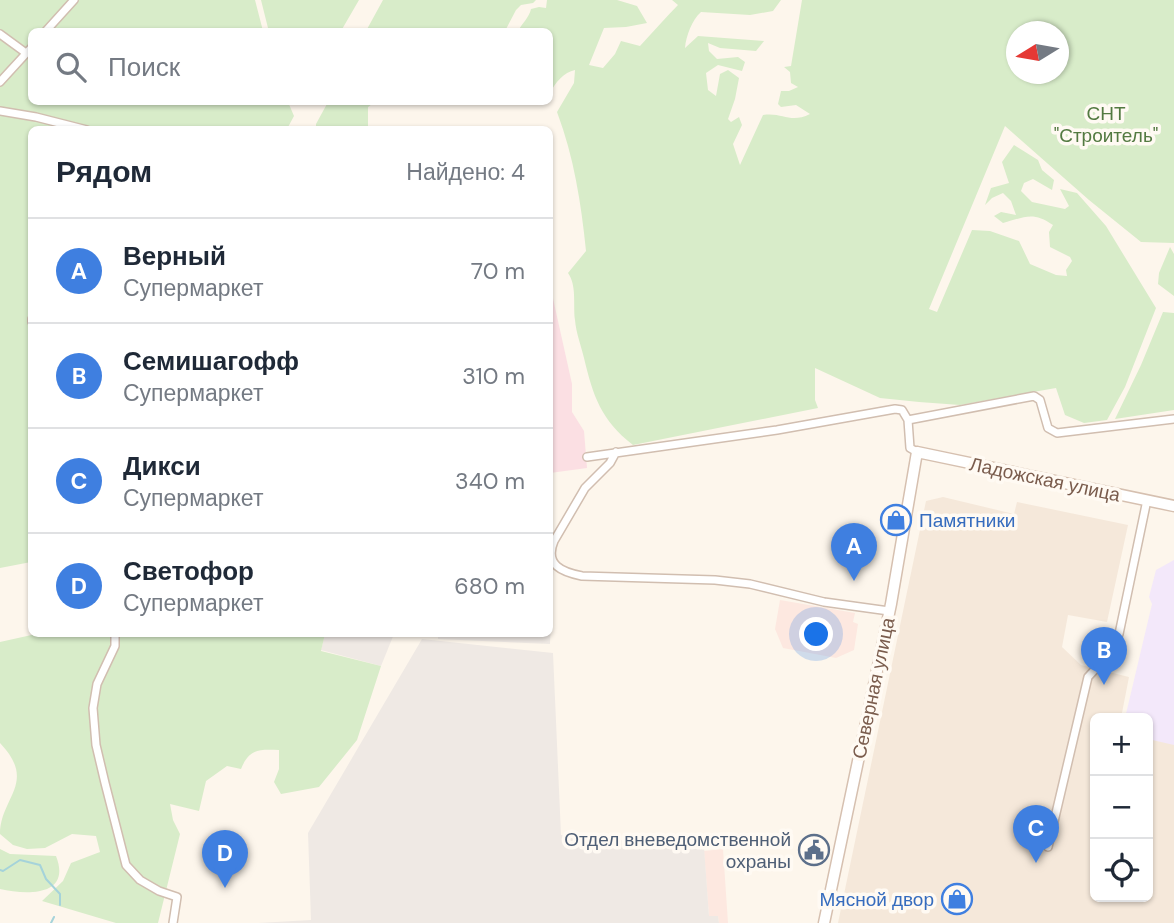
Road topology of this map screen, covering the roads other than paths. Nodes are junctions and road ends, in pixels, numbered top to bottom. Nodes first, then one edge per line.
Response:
1 (74, 0) edge
2 (50, 28) edge
3 (0, 34) edge
4 (28, 49) edge
5 (28, 51) edge
6 (0, 82) edge
7 (0, 111) edge
8 (71, 126) edge
9 (1174, 419) edge
10 (908, 420) junction
11 (616, 452) junction
12 (917, 452) junction
13 (587, 457) dead end
14 (1147, 500) junction
15 (1174, 506) edge
16 (553, 545) edge
17 (553, 560) edge
18 (889, 611) junction
19 (115, 637) edge
20 (1048, 847) dead end
21 (173, 923) edge
22 (824, 923) edge

1 - 2 street
3 - 4 street
5 - 6 street
7 - 8 street
9 - 10 street
10 - 11 street
10 - 12 street
11 - 13 street
11 - 16 street
12 - 14 street, Ладожская улица
12 - 18 street, Северная улица
14 - 15 street, Ладожская улица
14 - 20 street
17 - 18 street
18 - 22 street, Северная улица
19 - 21 street

